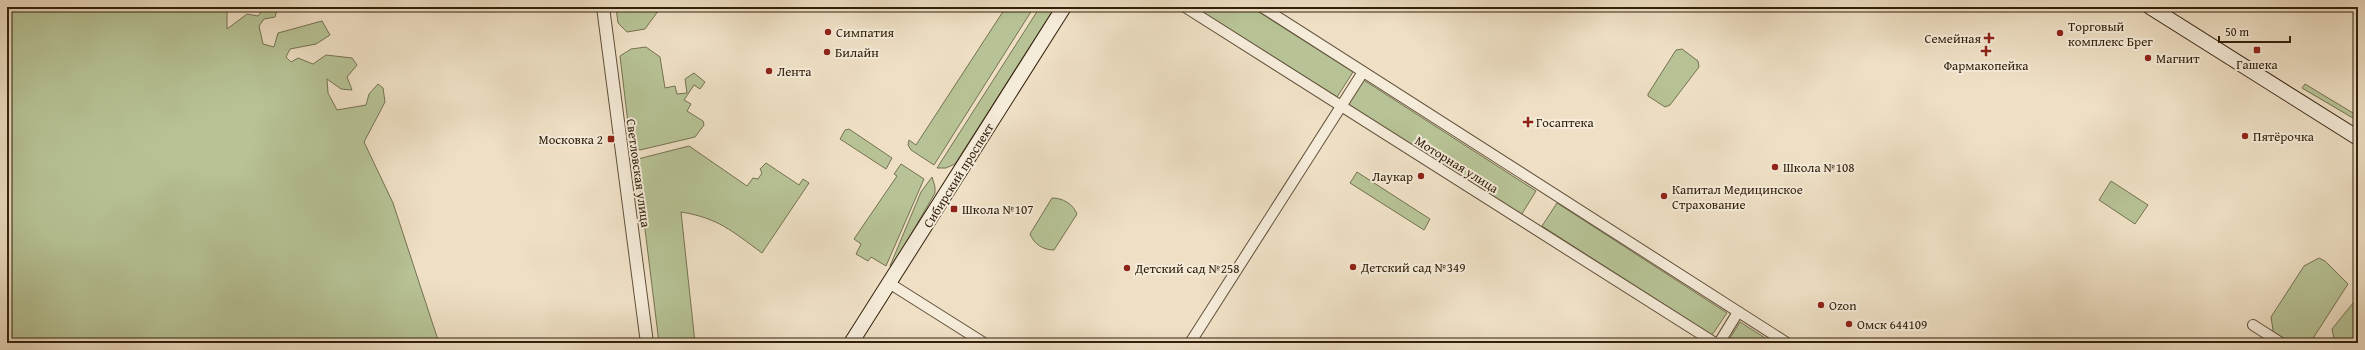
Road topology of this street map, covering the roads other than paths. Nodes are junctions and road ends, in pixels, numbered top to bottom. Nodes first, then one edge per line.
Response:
1 (603, 7) edge
2 (1064, 7) edge
3 (1185, 7) edge
4 (1262, 7) edge
5 (2150, 7) edge
6 (1363, 72) junction
7 (1342, 106) junction
8 (2358, 138) edge
9 (889, 283) junction
10 (1738, 312) junction
11 (2253, 326) dead end
12 (647, 343) edge
13 (851, 343) edge
14 (984, 343) edge
15 (1190, 343) edge
16 (1715, 343) edge
17 (1719, 343) edge
18 (1787, 343) edge
19 (2281, 343) edge

1 - 12 street, Светловская улица
2 - 9 main road, Сибирский проспект
3 - 7 street, Моторная улица
4 - 6 street, Моторная улица
5 - 8 main road
6 - 7 street
6 - 10 street, Моторная улица
7 - 15 street
7 - 16 street, Моторная улица
9 - 13 main road, Сибирский проспект
9 - 14 street
10 - 17 street
10 - 18 street, Моторная улица
11 - 19 street

